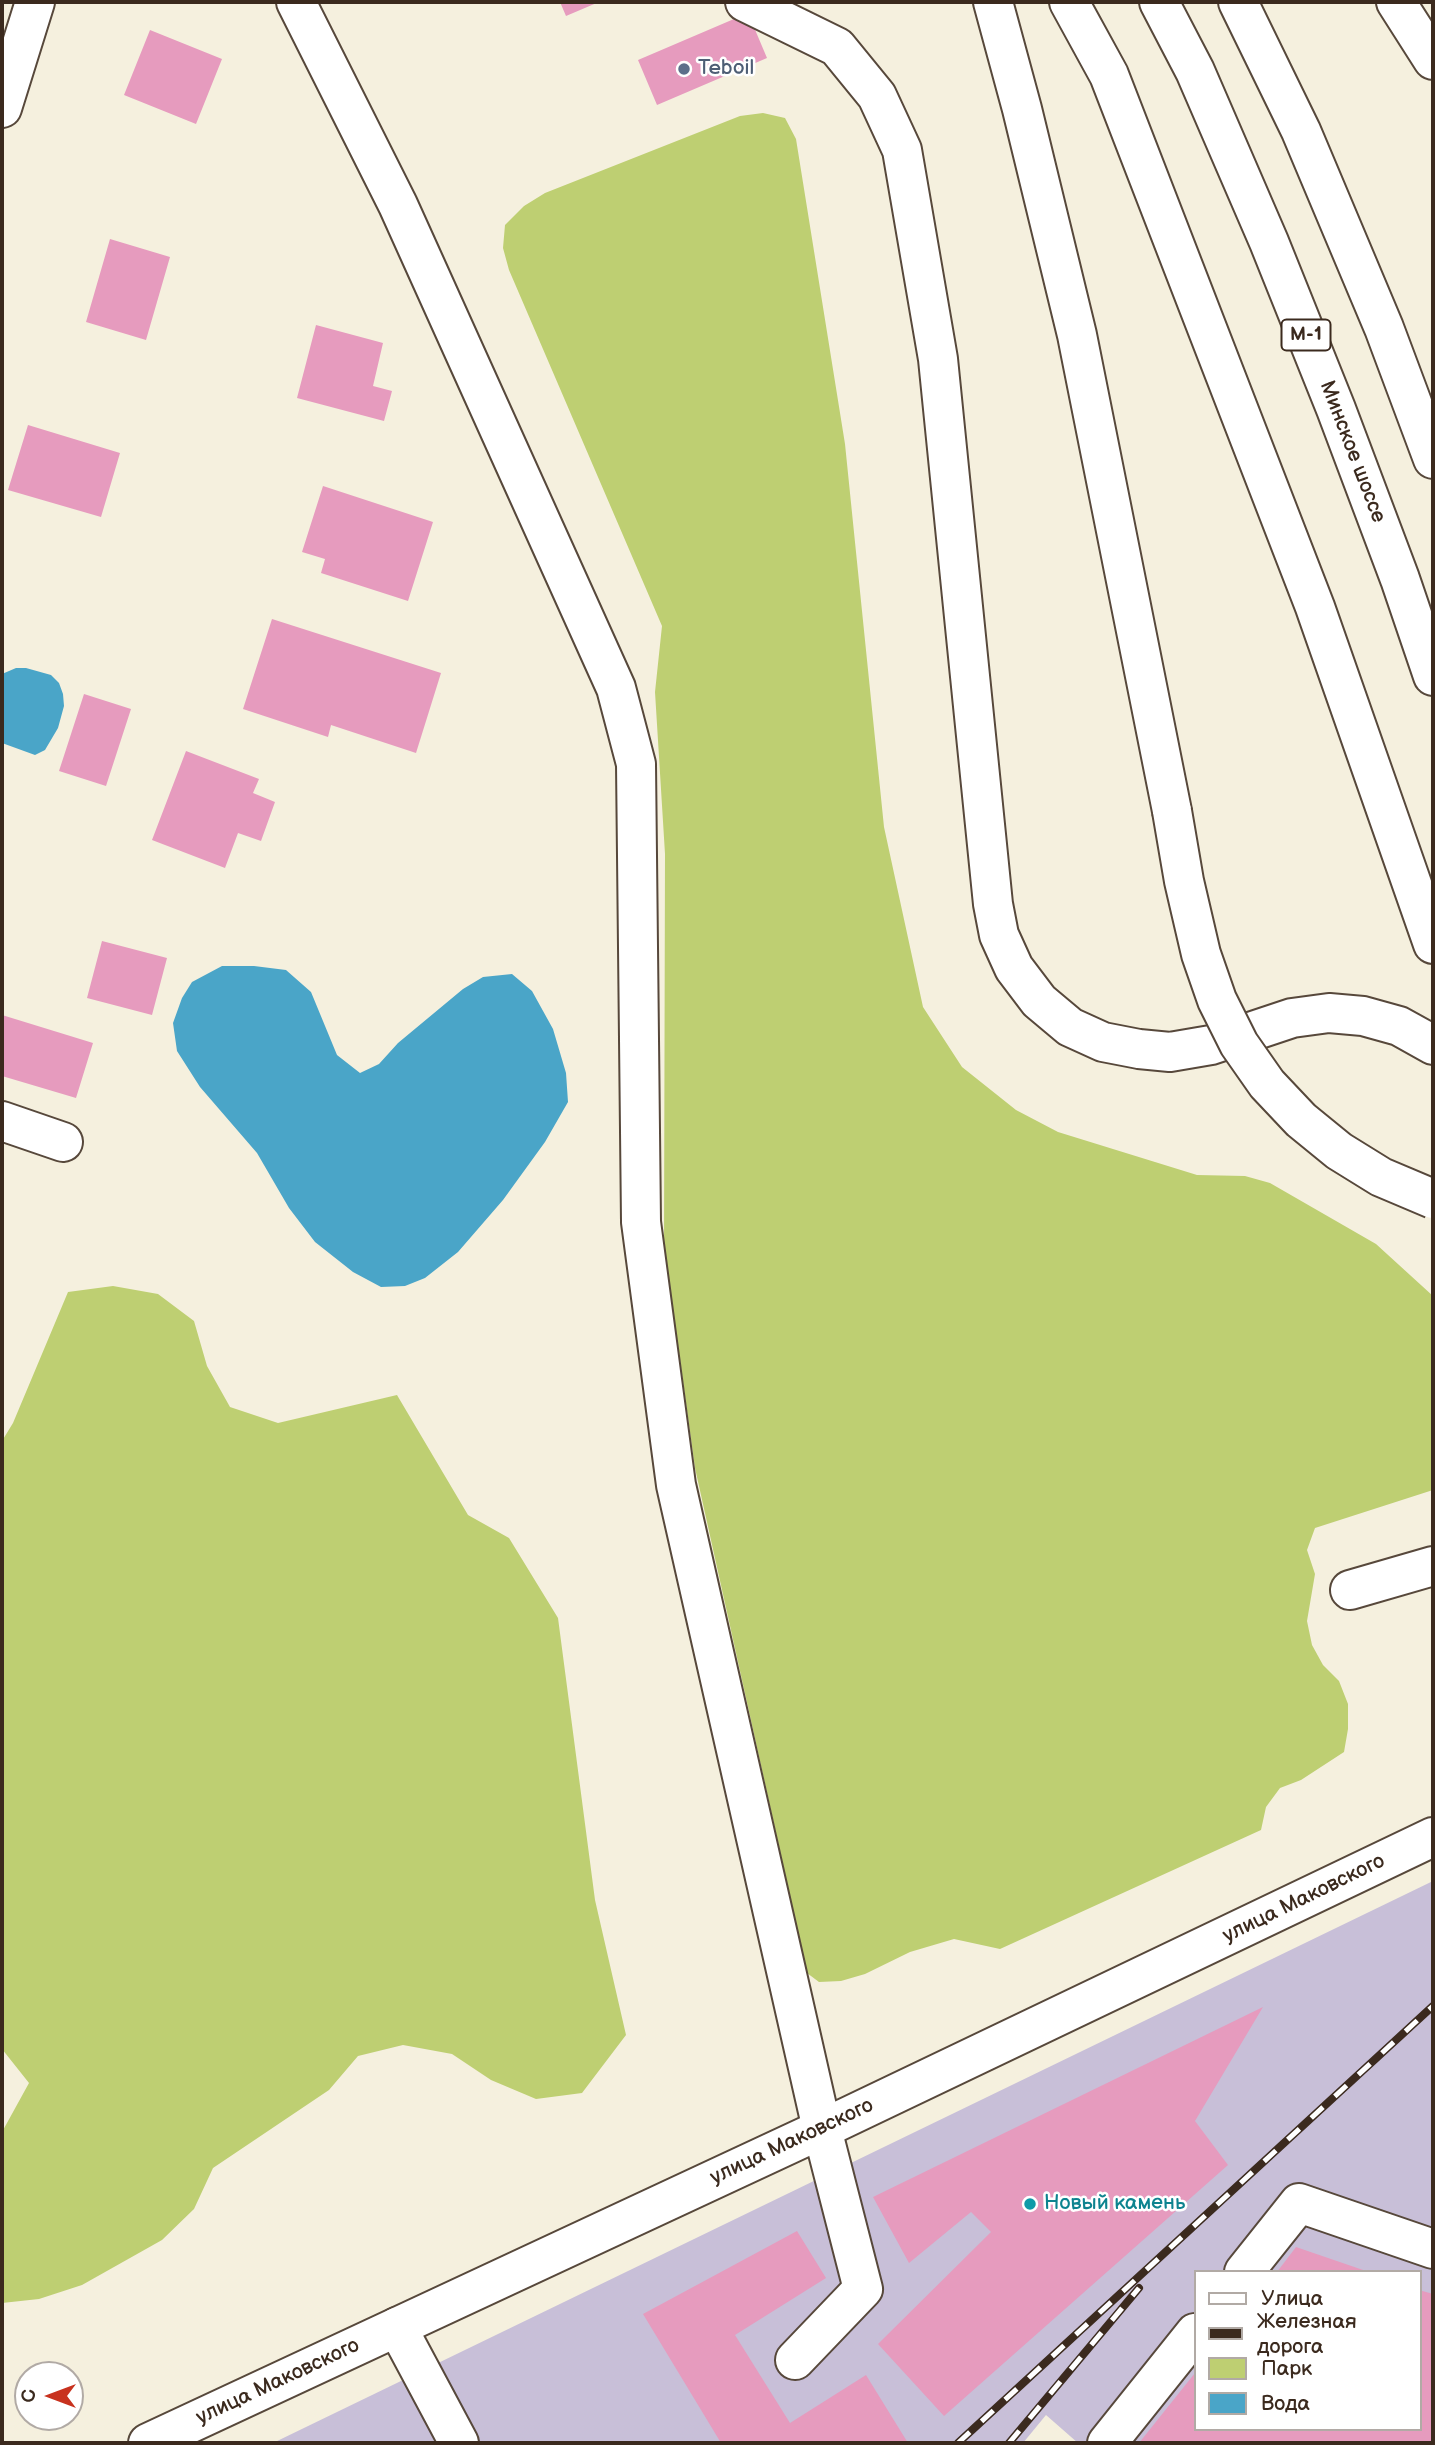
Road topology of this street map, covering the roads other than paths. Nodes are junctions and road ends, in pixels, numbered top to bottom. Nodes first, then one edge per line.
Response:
1 (35, 2) edge
2 (296, 2) edge
3 (745, 2) edge
4 (993, 2) edge
5 (1069, 2) edge
6 (1159, 2) edge
7 (1238, 2) edge
8 (1396, 2) edge
9 (1433, 60) edge
10 (2, 108) edge
11 (1433, 459) edge
12 (1433, 676) edge
13 (1433, 944) edge
14 (1433, 1045) edge
15 (2, 1121) edge
16 (64, 1142) dead end
17 (1433, 1199) edge
18 (1433, 1566) edge
19 (1350, 1590) dead end
20 (1433, 1837) edge
21 (822, 2129) junction
22 (1433, 2249) edge
23 (1246, 2270) edge
24 (397, 2327) junction
25 (1194, 2334) edge
26 (795, 2360) dead end
27 (148, 2443) edge
28 (459, 2443) edge
29 (1107, 2443) edge

1 - 10 main road
2 - 21 main road
3 - 14 main road
4 - 17 main road, bridge
5 - 13 main road
6 - 12 main road, Минское шоссе / М-1
7 - 11 main road
8 - 9 main road
15 - 16 main road
18 - 19 main road
20 - 21 main road, улица Маковского
21 - 24 main road, улица Маковского
21 - 26 main road
22 - 23 main road
24 - 27 main road, улица Маковского
24 - 28 main road
25 - 29 main road

